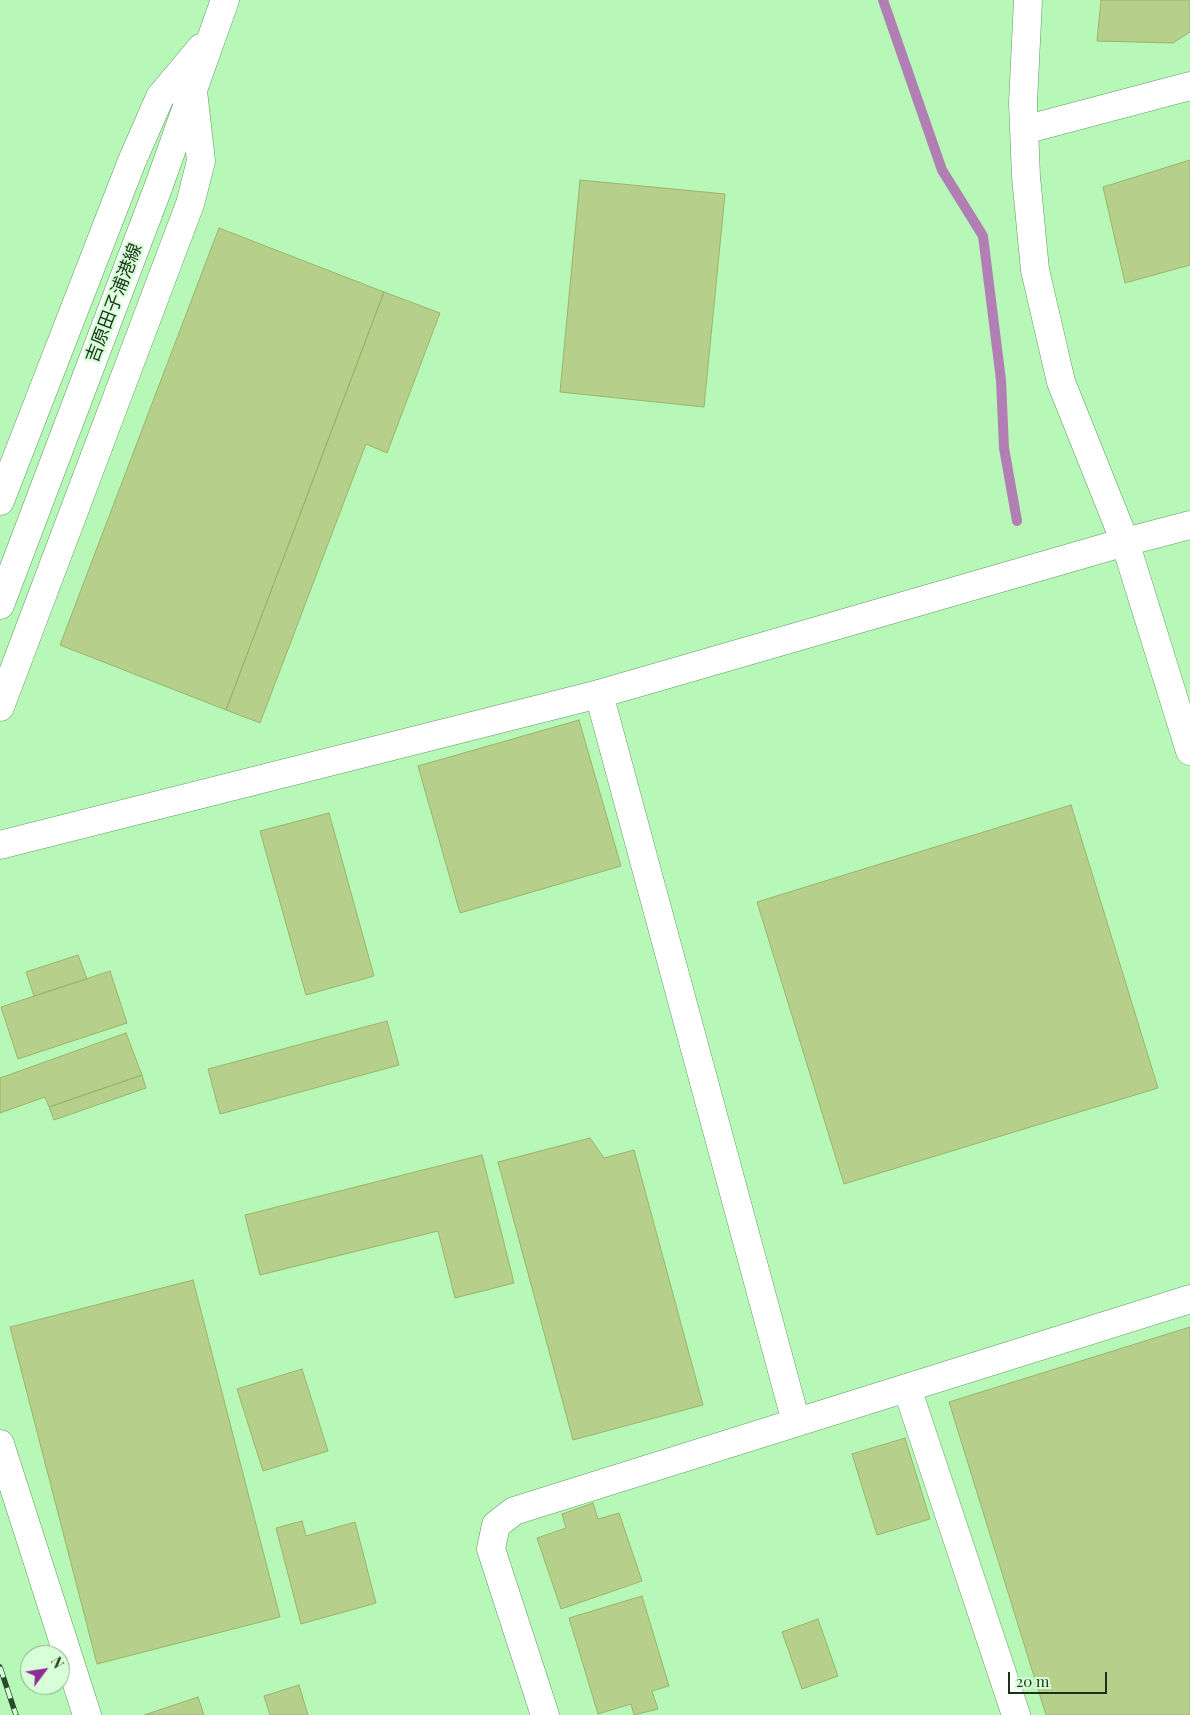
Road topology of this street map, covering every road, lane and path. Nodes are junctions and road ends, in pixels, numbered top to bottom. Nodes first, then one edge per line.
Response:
1 (225, 0) edge
2 (1028, 0) edge
3 (214, 34) junction
4 (1190, 86) edge
5 (193, 91) junction
6 (1024, 130) junction
7 (0, 501) edge
8 (1190, 525) edge
9 (1125, 542) junction
10 (0, 605) edge
11 (599, 694) junction
12 (0, 707) edge
13 (1190, 751) edge
14 (0, 845) edge
15 (1190, 1299) edge
16 (907, 1388) junction
17 (796, 1422) junction
18 (0, 1444) edge
19 (87, 1715) edge
20 (545, 1715) edge
21 (1016, 1715) edge

1 - 3 street, 吉原田子浦港線
2 - 6 street
3 - 5 street, 吉原田子浦港線
3 - 7 street
4 - 6 street
5 - 10 street, 吉原田子浦港線
5 - 12 street
6 - 9 street
8 - 9 street
9 - 11 street
9 - 13 street
11 - 14 street
11 - 17 street
15 - 16 street
16 - 17 street
16 - 21 street
17 - 20 street
18 - 19 street

